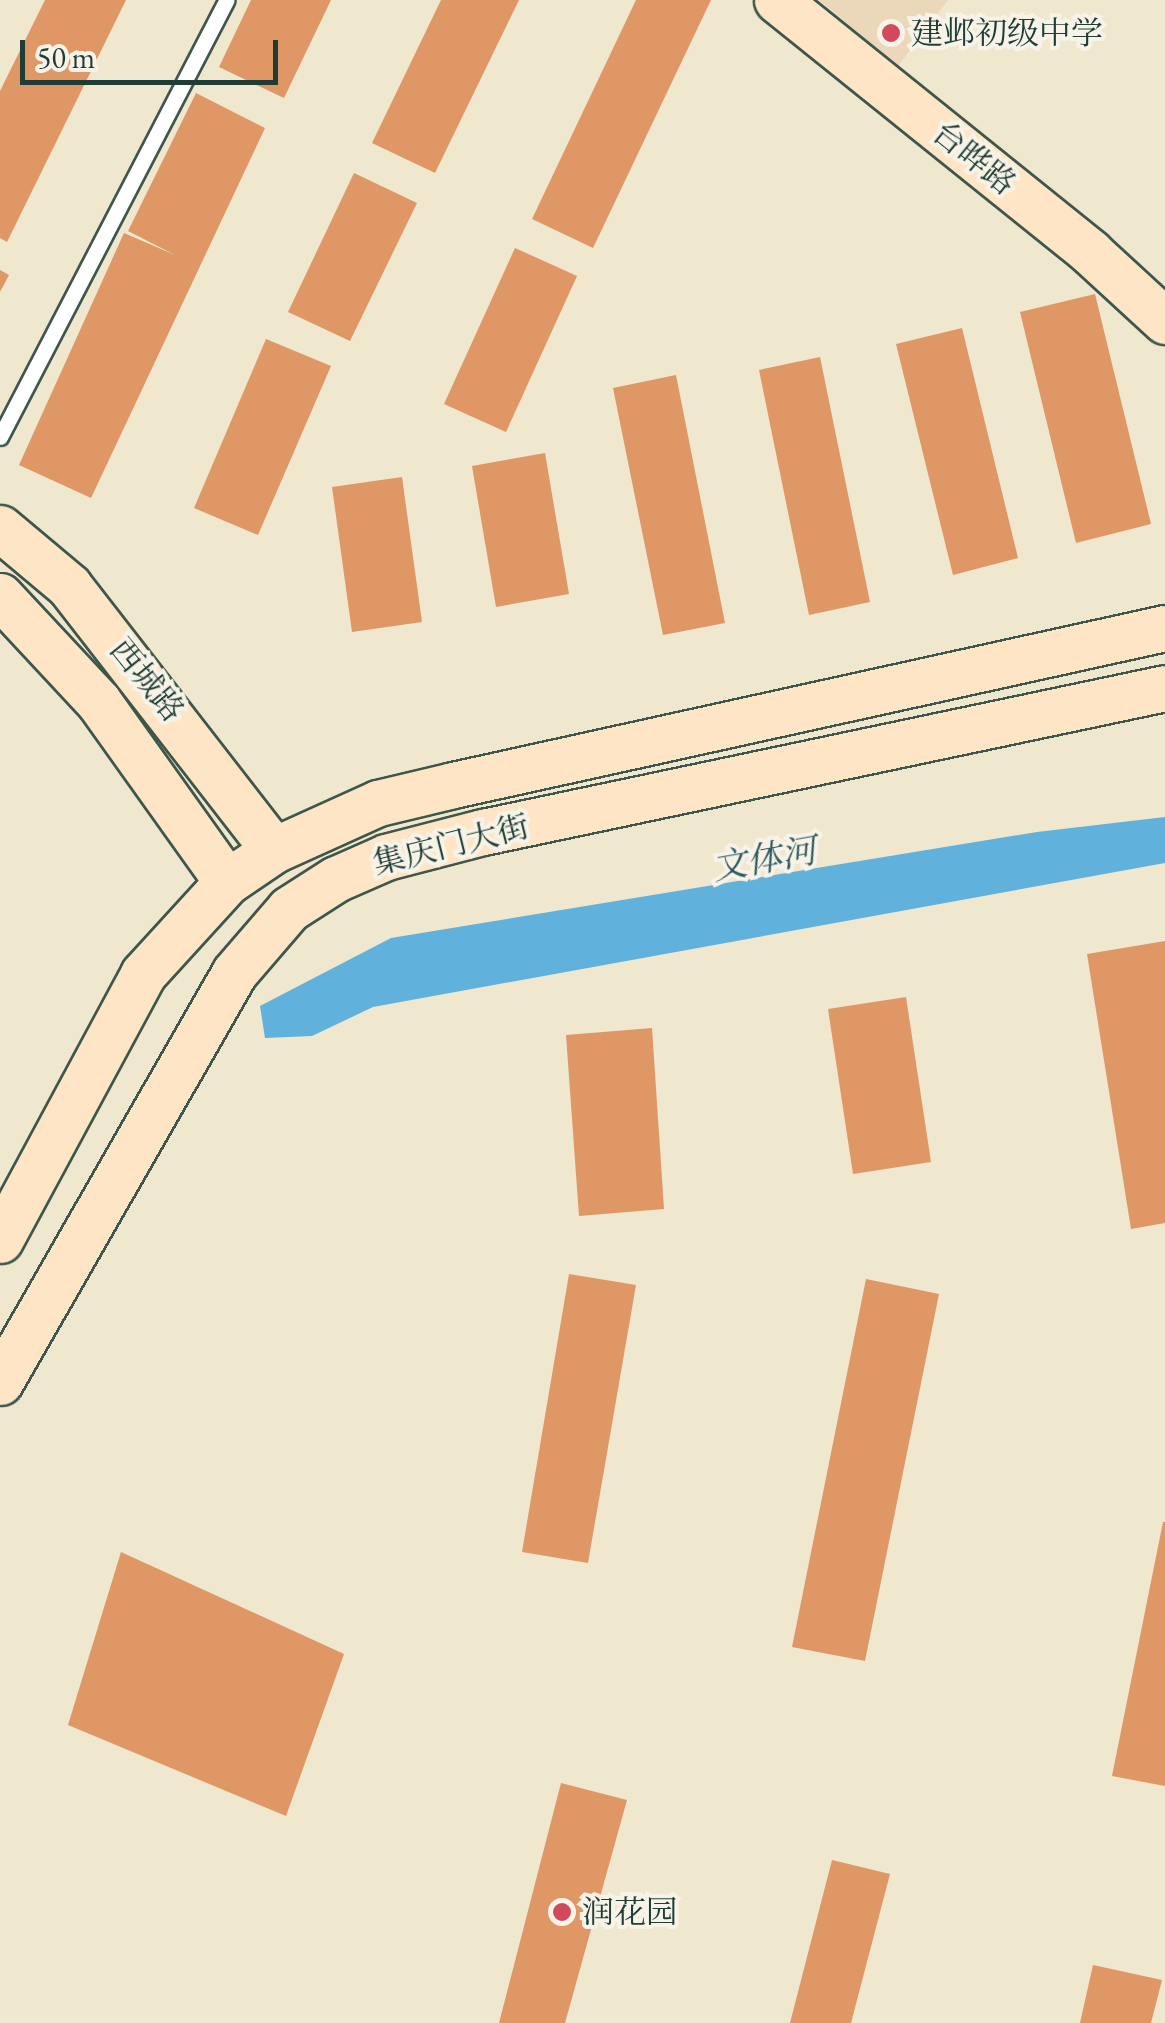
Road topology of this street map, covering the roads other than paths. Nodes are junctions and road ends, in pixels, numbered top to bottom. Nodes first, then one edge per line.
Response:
1 (227, 0) edge
2 (777, 0) edge
3 (1165, 322) edge
4 (0, 437) edge
5 (0, 528) edge
6 (0, 596) edge
7 (1165, 628) edge
8 (1165, 688) edge
9 (274, 850) junction
10 (226, 882) junction
11 (0, 1240) edge
12 (0, 1382) edge

1 - 4 lane
2 - 3 main road, 台晔路
5 - 9 main road, 西城路
6 - 10 main road, 西城路
7 - 9 main road, 集庆门大街
8 - 12 main road, 集庆门大街
9 - 10 main road, 集庆门大街
10 - 11 main road, 集庆门大街

